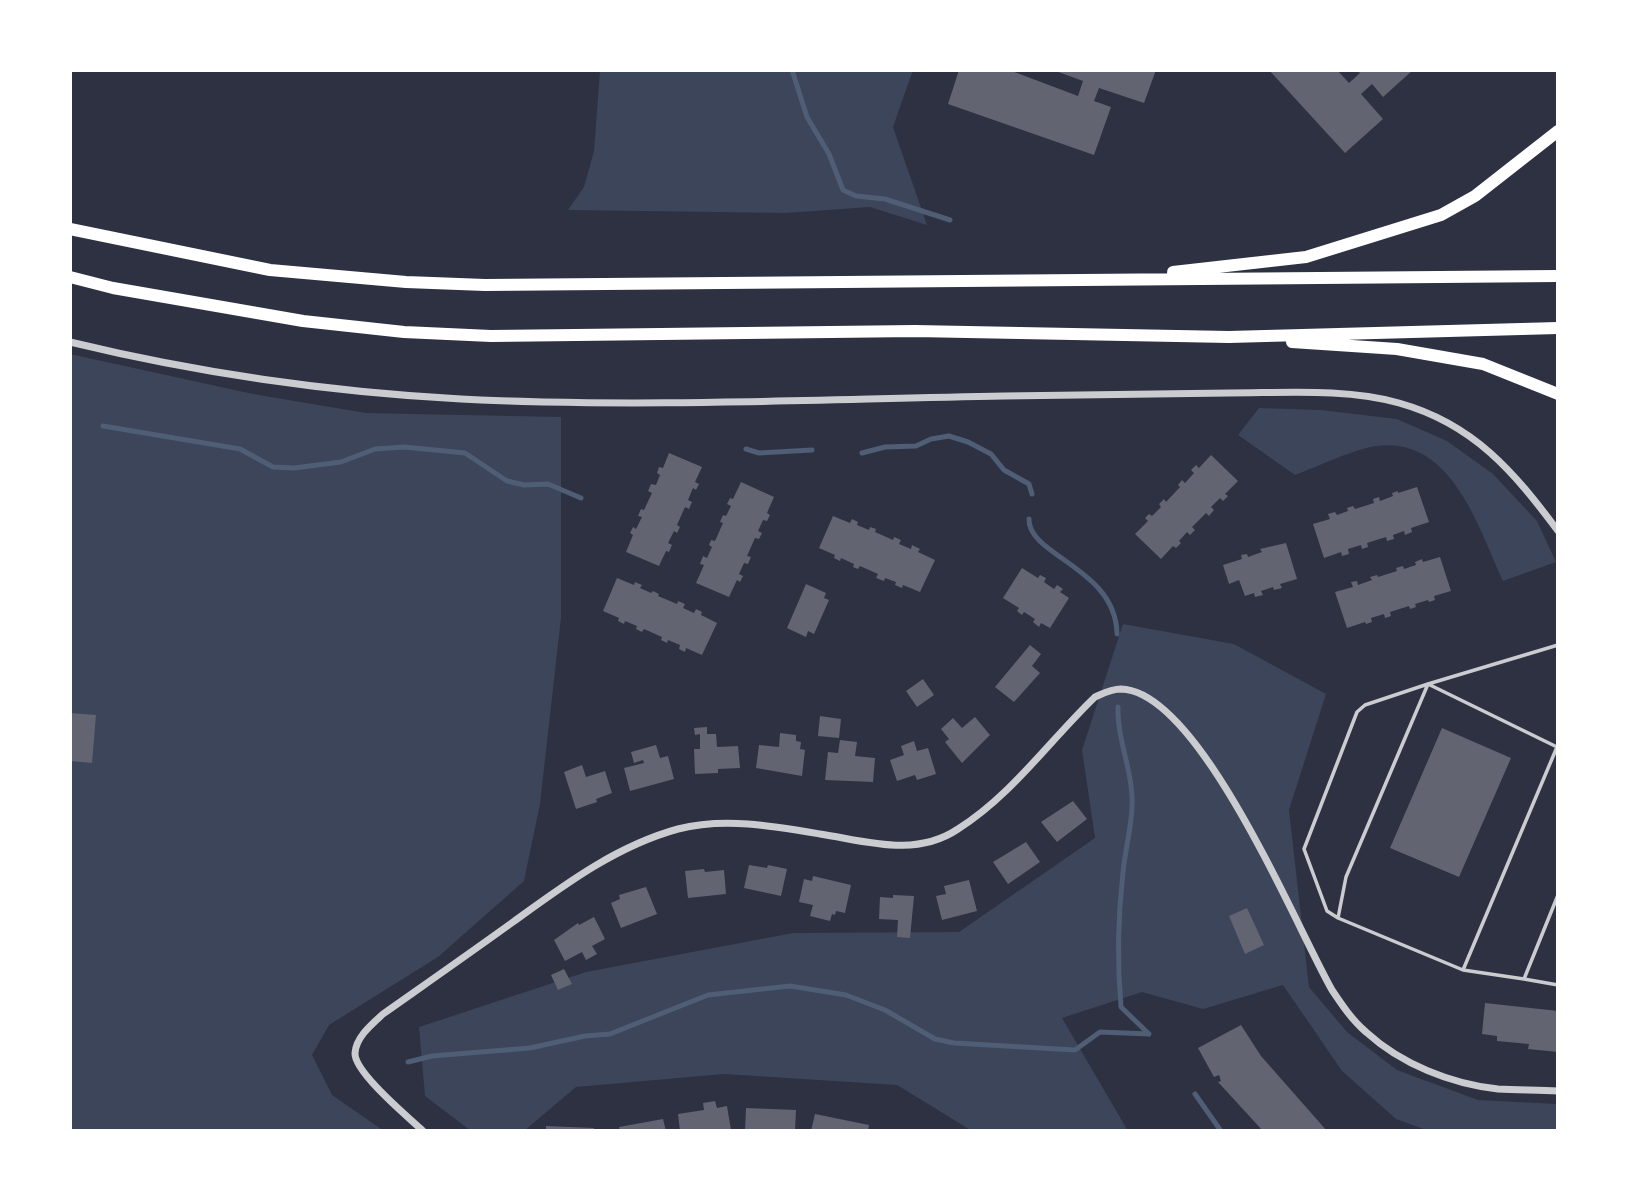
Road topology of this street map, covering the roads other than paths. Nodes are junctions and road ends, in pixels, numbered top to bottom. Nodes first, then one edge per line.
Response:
1 (1558, 131) edge
2 (70, 229) edge
3 (1558, 276) edge
4 (70, 277) edge
5 (1106, 279) junction
6 (1558, 328) edge
7 (1228, 337) junction
8 (70, 342) edge
9 (1558, 394) edge
10 (1558, 531) edge
11 (1558, 645) edge
12 (1428, 684) junction
13 (1558, 895) edge
14 (1338, 918) junction
15 (1463, 970) junction
16 (1524, 979) junction
17 (1558, 985) edge
18 (1558, 1091) edge
19 (423, 1131) edge

1 - 5 highway
2 - 5 highway
3 - 5 highway
4 - 7 highway
6 - 7 highway
7 - 9 highway
8 - 10 street
11 - 12 lane
12 - 14 lane
12 - 14 lane
12 - 15 lane
13 - 16 lane
14 - 15 lane
15 - 16 lane
16 - 17 lane
18 - 19 street

